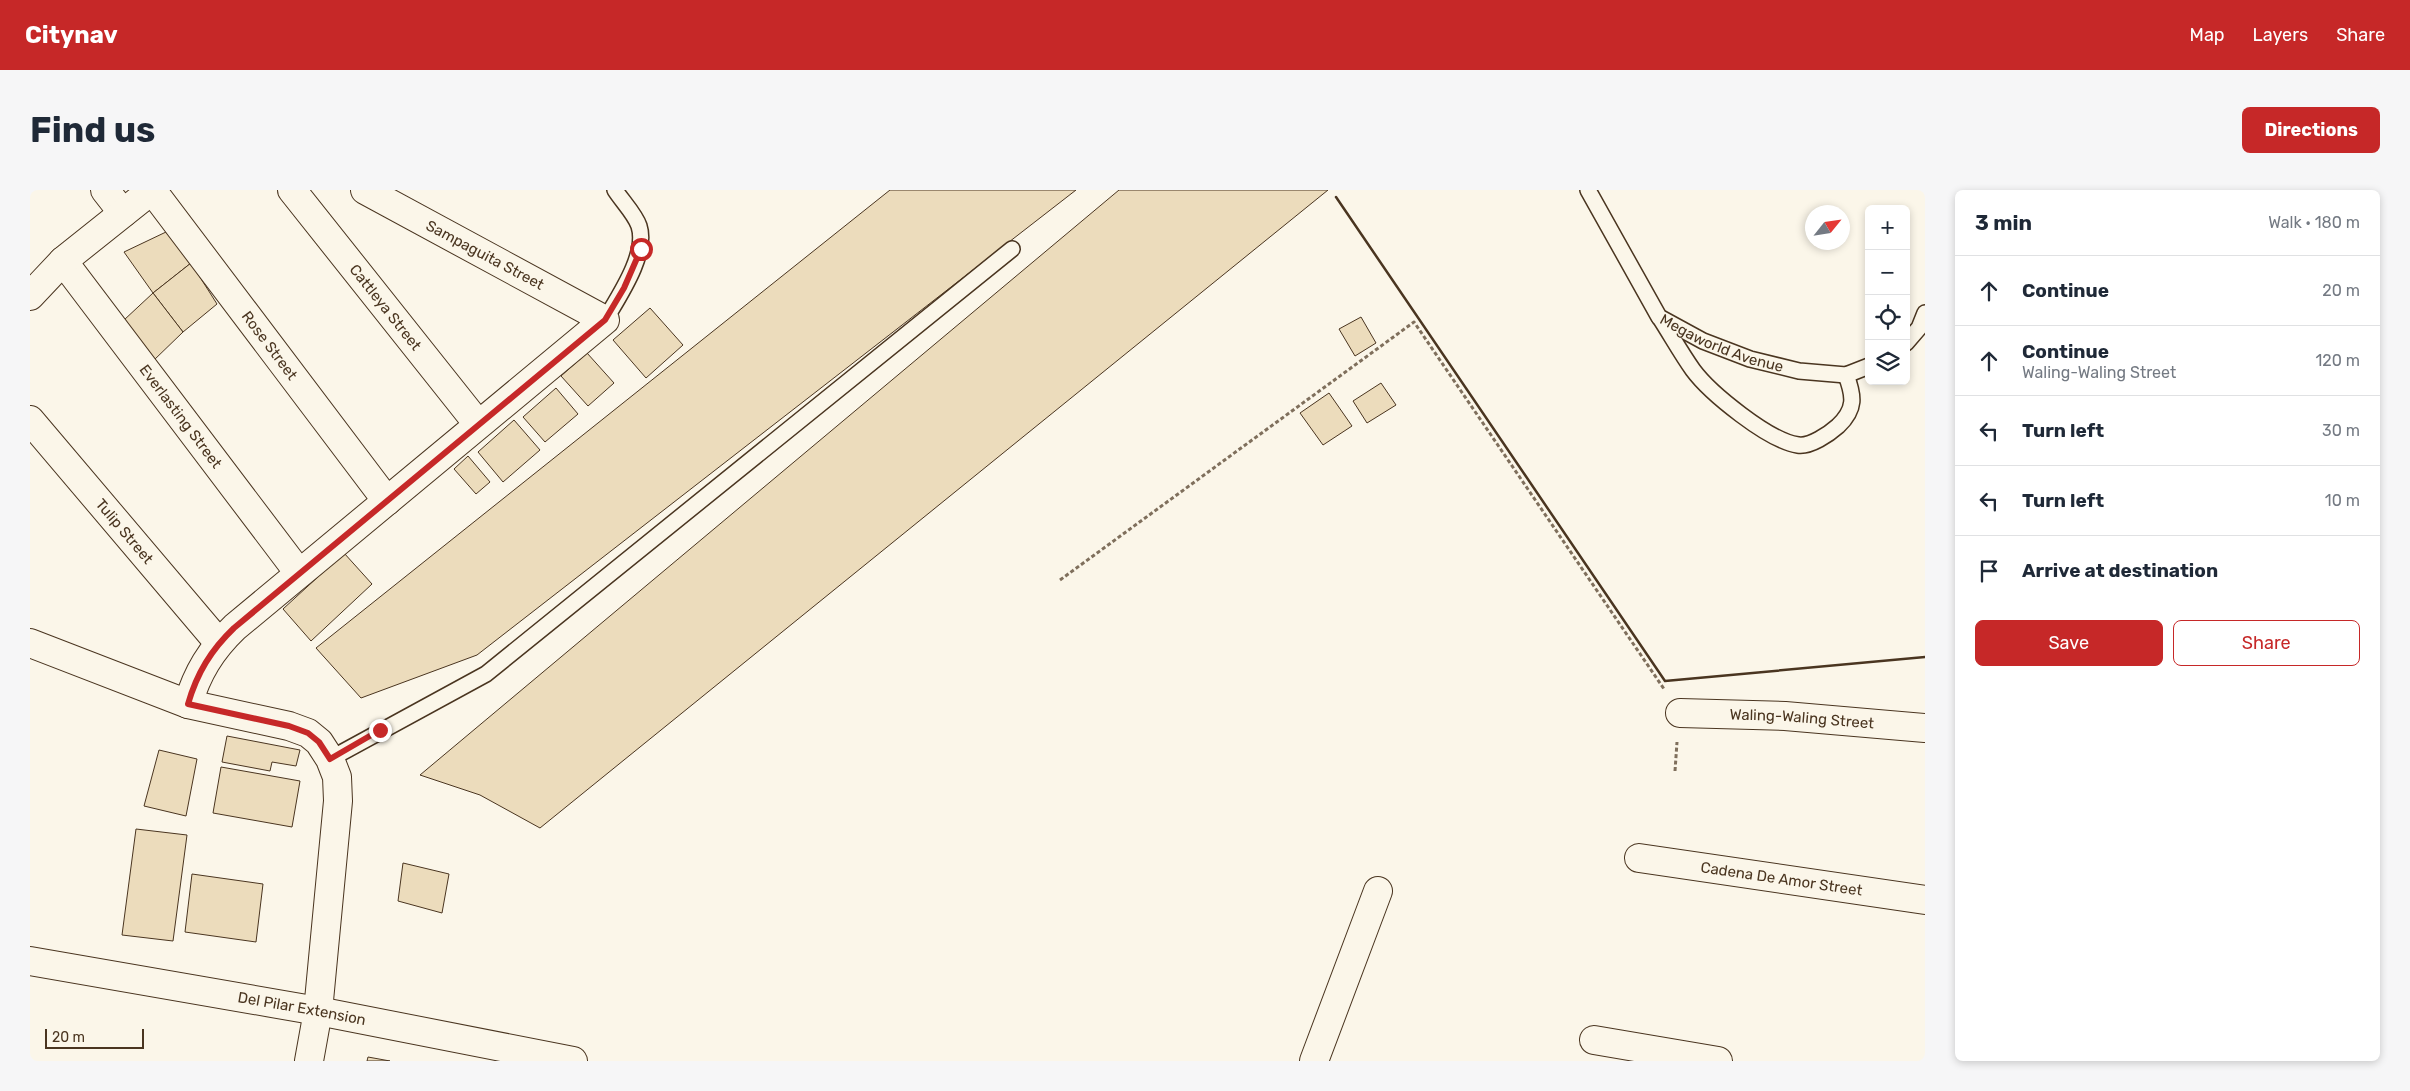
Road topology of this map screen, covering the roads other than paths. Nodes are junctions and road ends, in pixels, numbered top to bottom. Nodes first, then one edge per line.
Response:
1 (106, 190) edge
2 (152, 190) edge
3 (292, 190) edge
4 (365, 190) edge
5 (615, 190) edge
6 (1588, 190) edge
7 (123, 213) junction
8 (1012, 249) dead end
9 (63, 261) junction
10 (33, 286) edge
11 (1925, 313) edge
12 (1660, 317) junction
13 (605, 320) junction
14 (1909, 340) edge
15 (1865, 368) edge
16 (1846, 375) junction
17 (478, 424) junction
18 (35, 435) edge
19 (387, 501) junction
20 (299, 573) junction
21 (30, 643) edge
22 (219, 643) junction
23 (188, 704) junction
24 (1680, 713) road end
25 (1925, 728) edge
26 (330, 759) junction
27 (1639, 858) dead end
28 (1378, 891) dead end
29 (1925, 900) edge
30 (30, 961) edge
31 (318, 1011) junction
32 (1594, 1040) dead end
33 (309, 1061) edge
34 (573, 1061) edge
35 (1314, 1061) edge
36 (1718, 1061) edge

1 - 7 street
2 - 7 street
2 - 19 street, Rose Street
3 - 17 street, Cattleya Street
4 - 13 street, Sampaguita Street
5 - 13 lane
6 - 12 lane, Megaworld Avenue
7 - 9 street
8 - 26 lane
9 - 10 street
9 - 20 street, Everlasting Street
11 - 14 lane
12 - 16 lane, Megaworld Avenue
12 - 16 lane
13 - 17 street
15 - 16 lane, Megaworld Avenue
17 - 19 street
18 - 22 street, Tulip Street
19 - 20 street
20 - 22 street
21 - 23 street
22 - 23 street
23 - 26 street
24 - 25 street, Waling-Waling Street
26 - 31 street
27 - 29 street, Cadena De Amor Street
28 - 35 street
30 - 31 street, Del Pilar Extension
31 - 33 street
31 - 34 street, Del Pilar Extension
32 - 36 street

